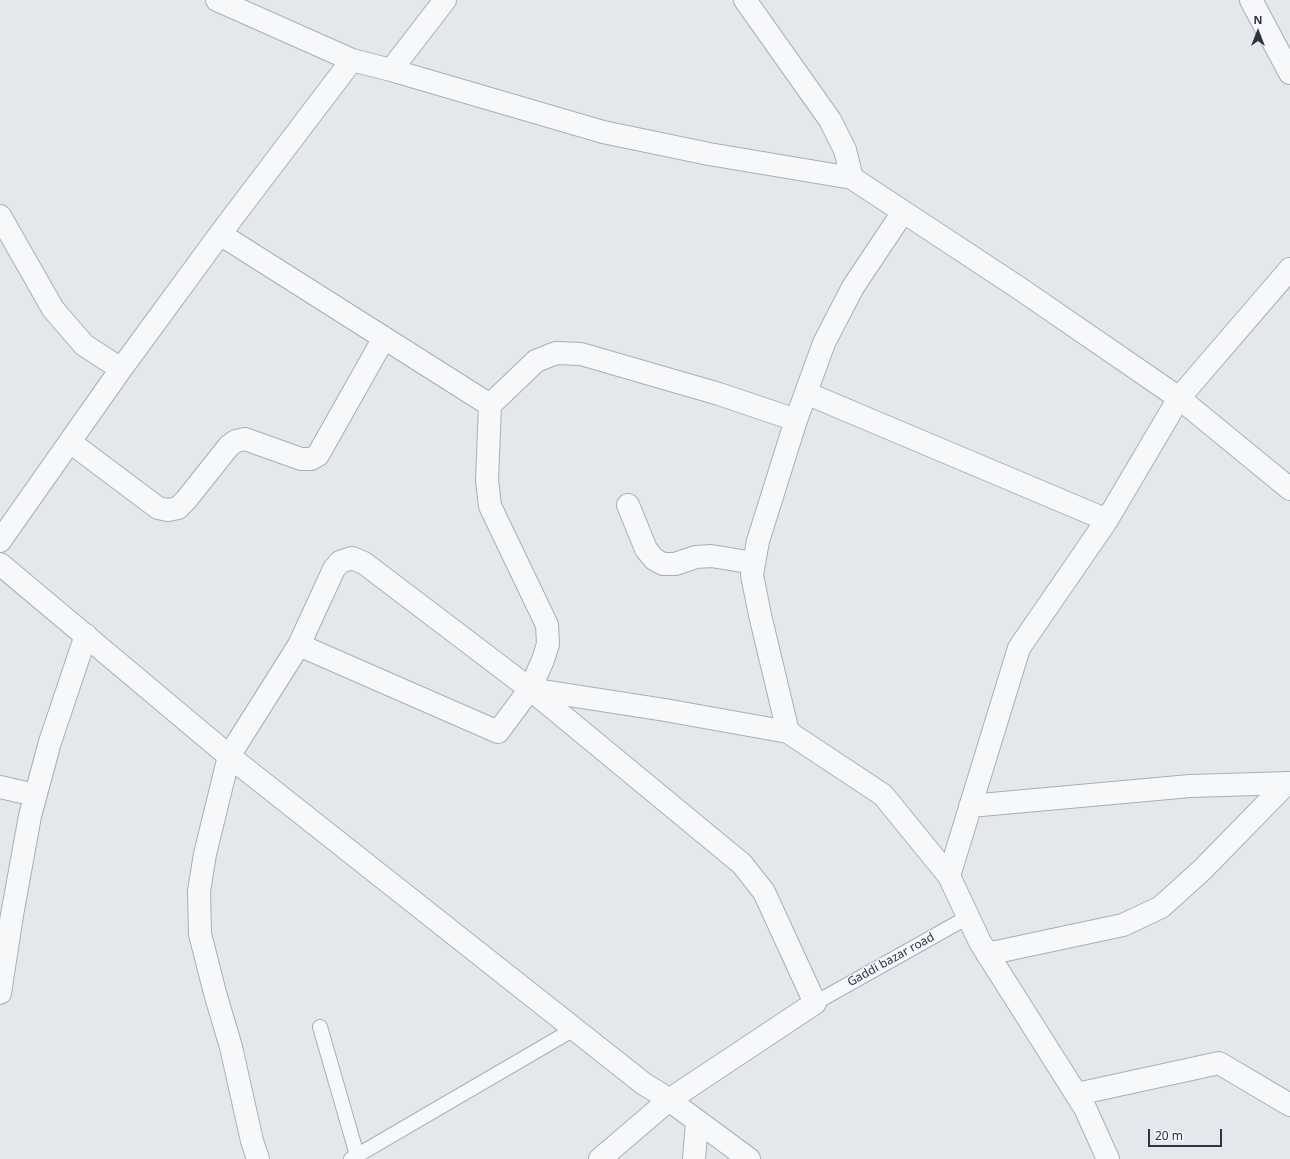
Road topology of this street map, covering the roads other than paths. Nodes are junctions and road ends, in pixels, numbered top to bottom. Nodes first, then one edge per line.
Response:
1 (217, 0) edge
2 (445, 0) edge
3 (745, 0) edge
4 (1251, 0) edge
5 (352, 60) junction
6 (391, 70) junction
7 (1290, 73) edge
8 (852, 178) junction
9 (903, 212) junction
10 (0, 216) edge
11 (220, 234) junction
12 (1290, 269) edge
13 (384, 338) junction
14 (121, 369) junction
15 (806, 393) junction
16 (1179, 398) junction
17 (490, 406) junction
18 (796, 420) junction
19 (70, 442) junction
20 (1290, 490) edge
21 (628, 505) dead end
22 (1107, 520) junction
23 (0, 542) edge
24 (754, 563) junction
25 (0, 564) edge
26 (86, 635) junction
27 (299, 645) junction
28 (530, 689) junction
29 (788, 732) junction
30 (229, 756) junction
31 (1288, 783) edge
32 (0, 786) edge
33 (35, 795) junction
34 (970, 806) junction
35 (949, 876) junction
36 (968, 917) junction
37 (987, 954) junction
38 (0, 993) edge
39 (815, 1003) junction
40 (320, 1027) dead end
41 (574, 1029) junction
42 (1077, 1094) junction
43 (669, 1100) junction
44 (1290, 1105) edge
45 (697, 1122) junction
46 (354, 1157) edge
47 (258, 1159) edge
48 (600, 1159) edge
49 (694, 1159) edge
50 (749, 1159) edge
51 (1108, 1159) edge

1 - 5 street
2 - 6 street
3 - 8 street
4 - 7 street
5 - 6 street
5 - 11 street
6 - 8 street
8 - 9 street
9 - 15 street
9 - 16 street
10 - 14 street
11 - 13 street
11 - 14 street
12 - 16 street
13 - 17 street
13 - 19 street
14 - 19 street
15 - 18 street
15 - 22 street
16 - 20 street
16 - 22 street
17 - 18 street
17 - 28 street
18 - 24 street
19 - 23 street
21 - 24 street
22 - 34 street
24 - 29 street
25 - 26 street
26 - 30 street
26 - 33 street
27 - 28 street
27 - 28 street
27 - 30 street
28 - 29 street
28 - 39 street
29 - 35 street
30 - 41 street
30 - 47 street
31 - 34 street
31 - 37 street
32 - 33 street
33 - 38 street
34 - 35 street
35 - 36 street
36 - 37 street
36 - 39 lane, Gaddi bazar road
37 - 42 street
39 - 43 street
40 - 46 lane
41 - 43 street
41 - 46 lane
42 - 44 street
42 - 51 street
43 - 45 street
43 - 48 street
45 - 49 street
45 - 50 street

